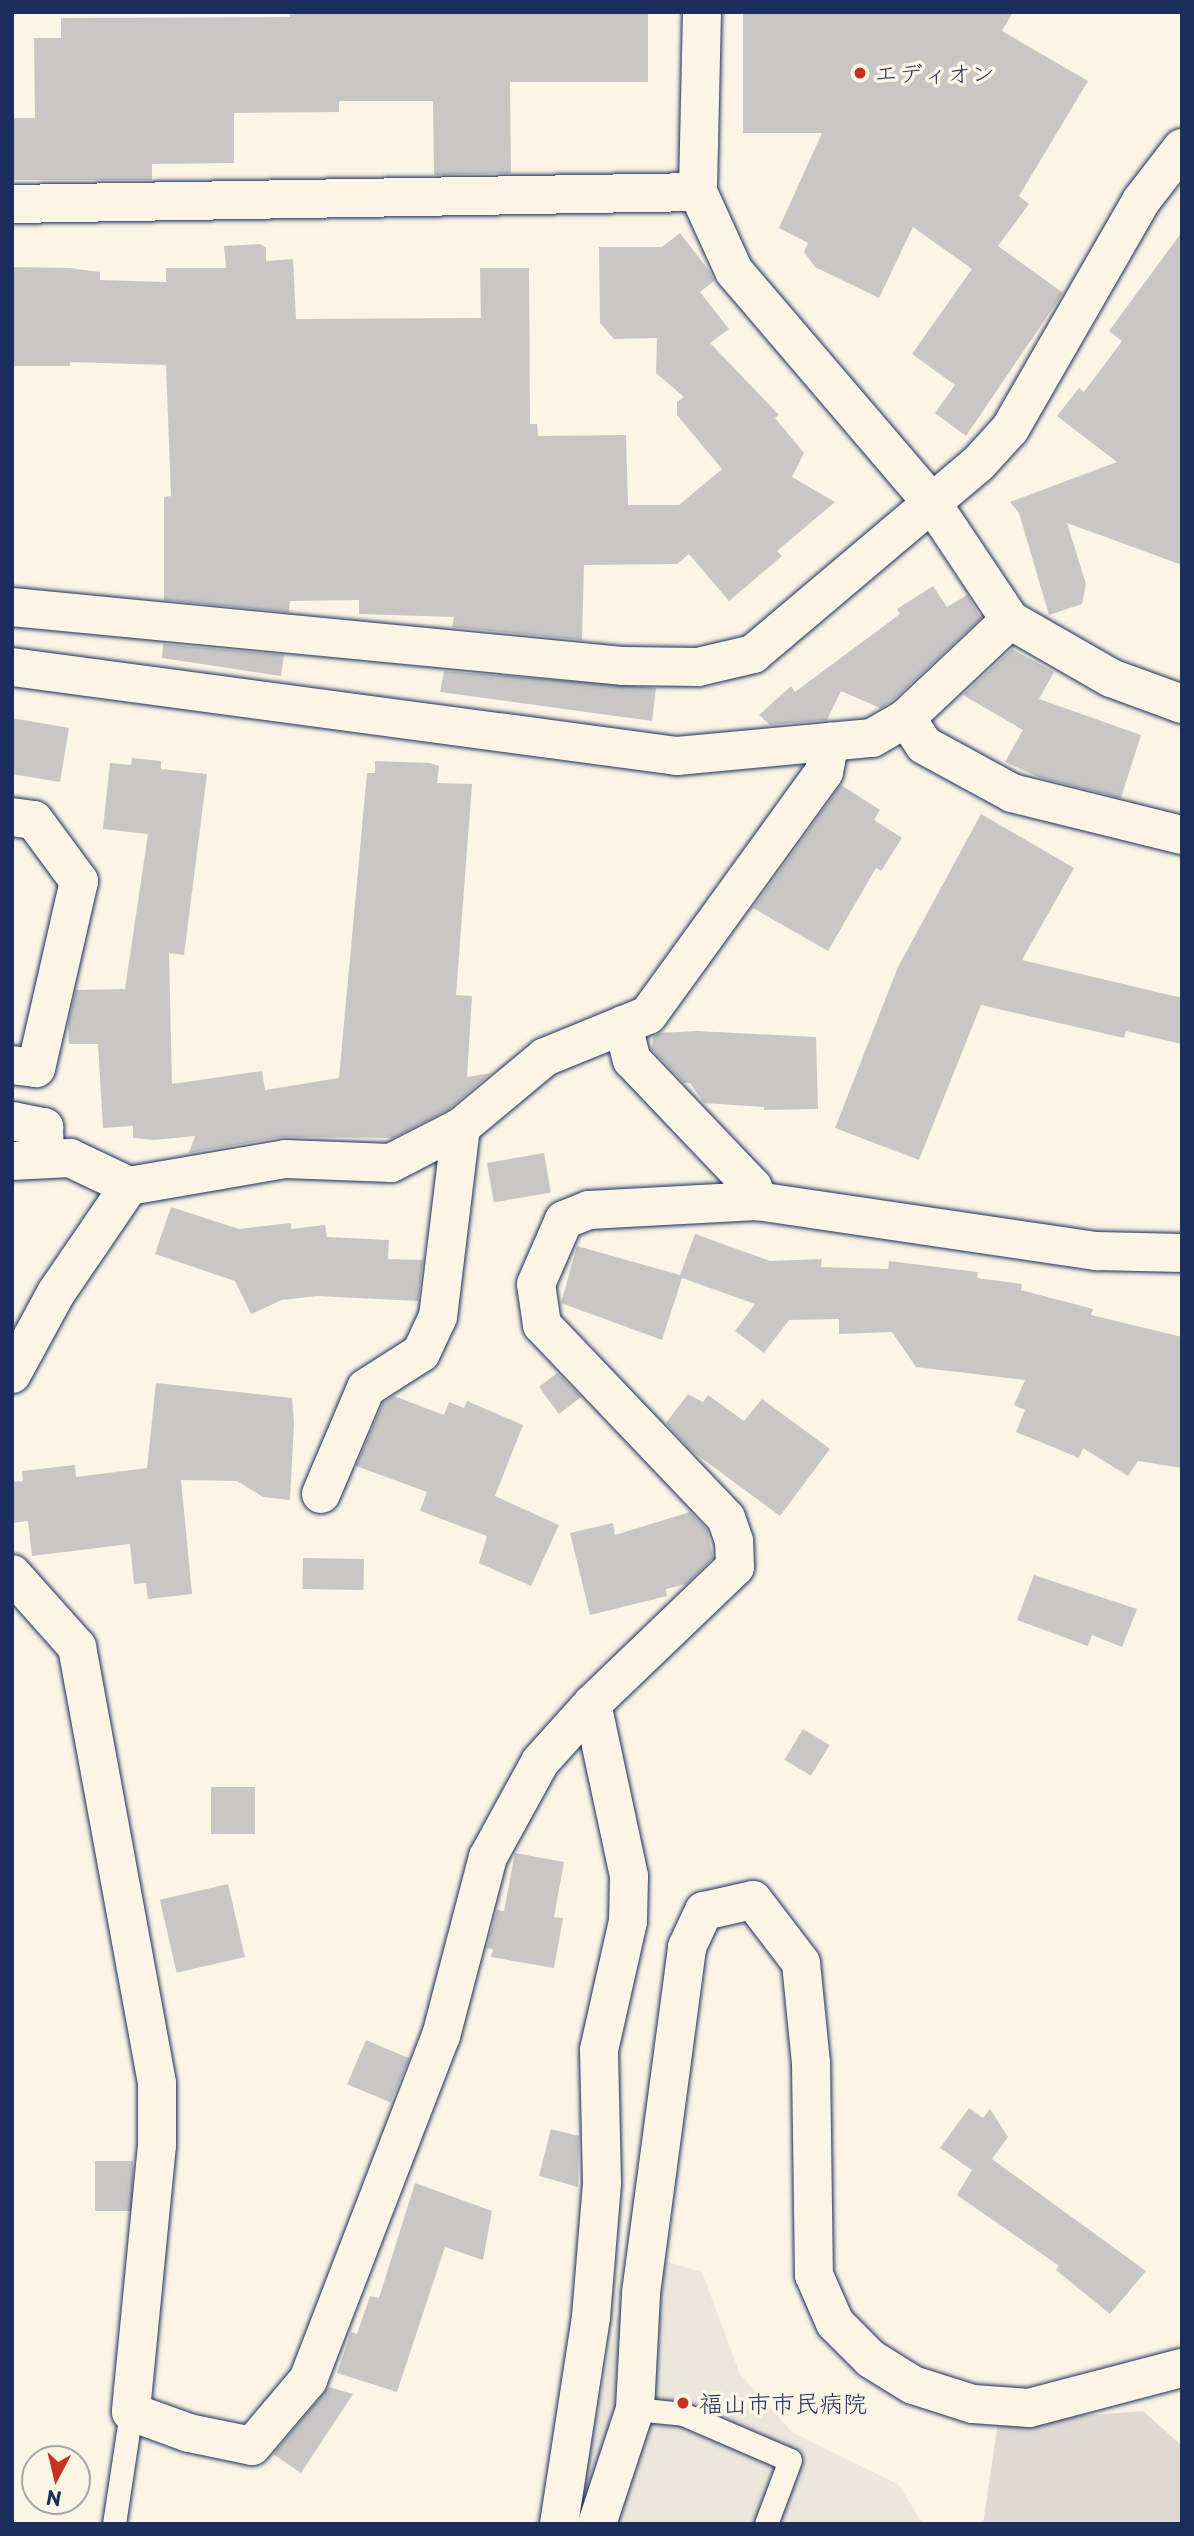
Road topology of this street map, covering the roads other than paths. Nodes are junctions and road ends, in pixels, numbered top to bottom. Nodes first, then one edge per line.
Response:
1 (702, 12) edge
2 (1182, 148) edge
3 (698, 192) junction
4 (12, 204) edge
5 (932, 502) junction
6 (12, 607) edge
7 (1010, 620) junction
8 (12, 667) edge
9 (1182, 704) edge
10 (906, 718) junction
11 (830, 742) junction
12 (12, 817) edge
13 (1182, 835) edge
14 (624, 1025) junction
15 (12, 1065) edge
16 (12, 1121) edge
17 (461, 1127) junction
18 (29, 1160) edge
19 (129, 1186) junction
20 (757, 1200) junction
21 (1182, 1253) edge
22 (19, 1336) edge
23 (12, 1374) edge
24 (321, 1494) dead end
25 (12, 1574) edge
26 (592, 1704) junction
27 (1182, 2368) edge
28 (635, 2409) junction
29 (131, 2412) junction
30 (114, 2524) edge
31 (559, 2524) edge
32 (597, 2524) edge
33 (766, 2524) edge

1 - 3 street
2 - 5 street
3 - 4 street
3 - 5 street
5 - 6 street
5 - 7 street
7 - 9 street
7 - 10 street
8 - 11 street
10 - 11 street
10 - 13 street
11 - 14 street
12 - 15 street
14 - 17 street
14 - 20 street
16 - 18 street
17 - 19 street
17 - 24 street
18 - 19 street
19 - 22 street
20 - 21 street
20 - 26 street
22 - 23 street
25 - 29 street
26 - 29 street
26 - 31 street
27 - 28 street
28 - 32 street
28 - 33 lane
29 - 30 lane

